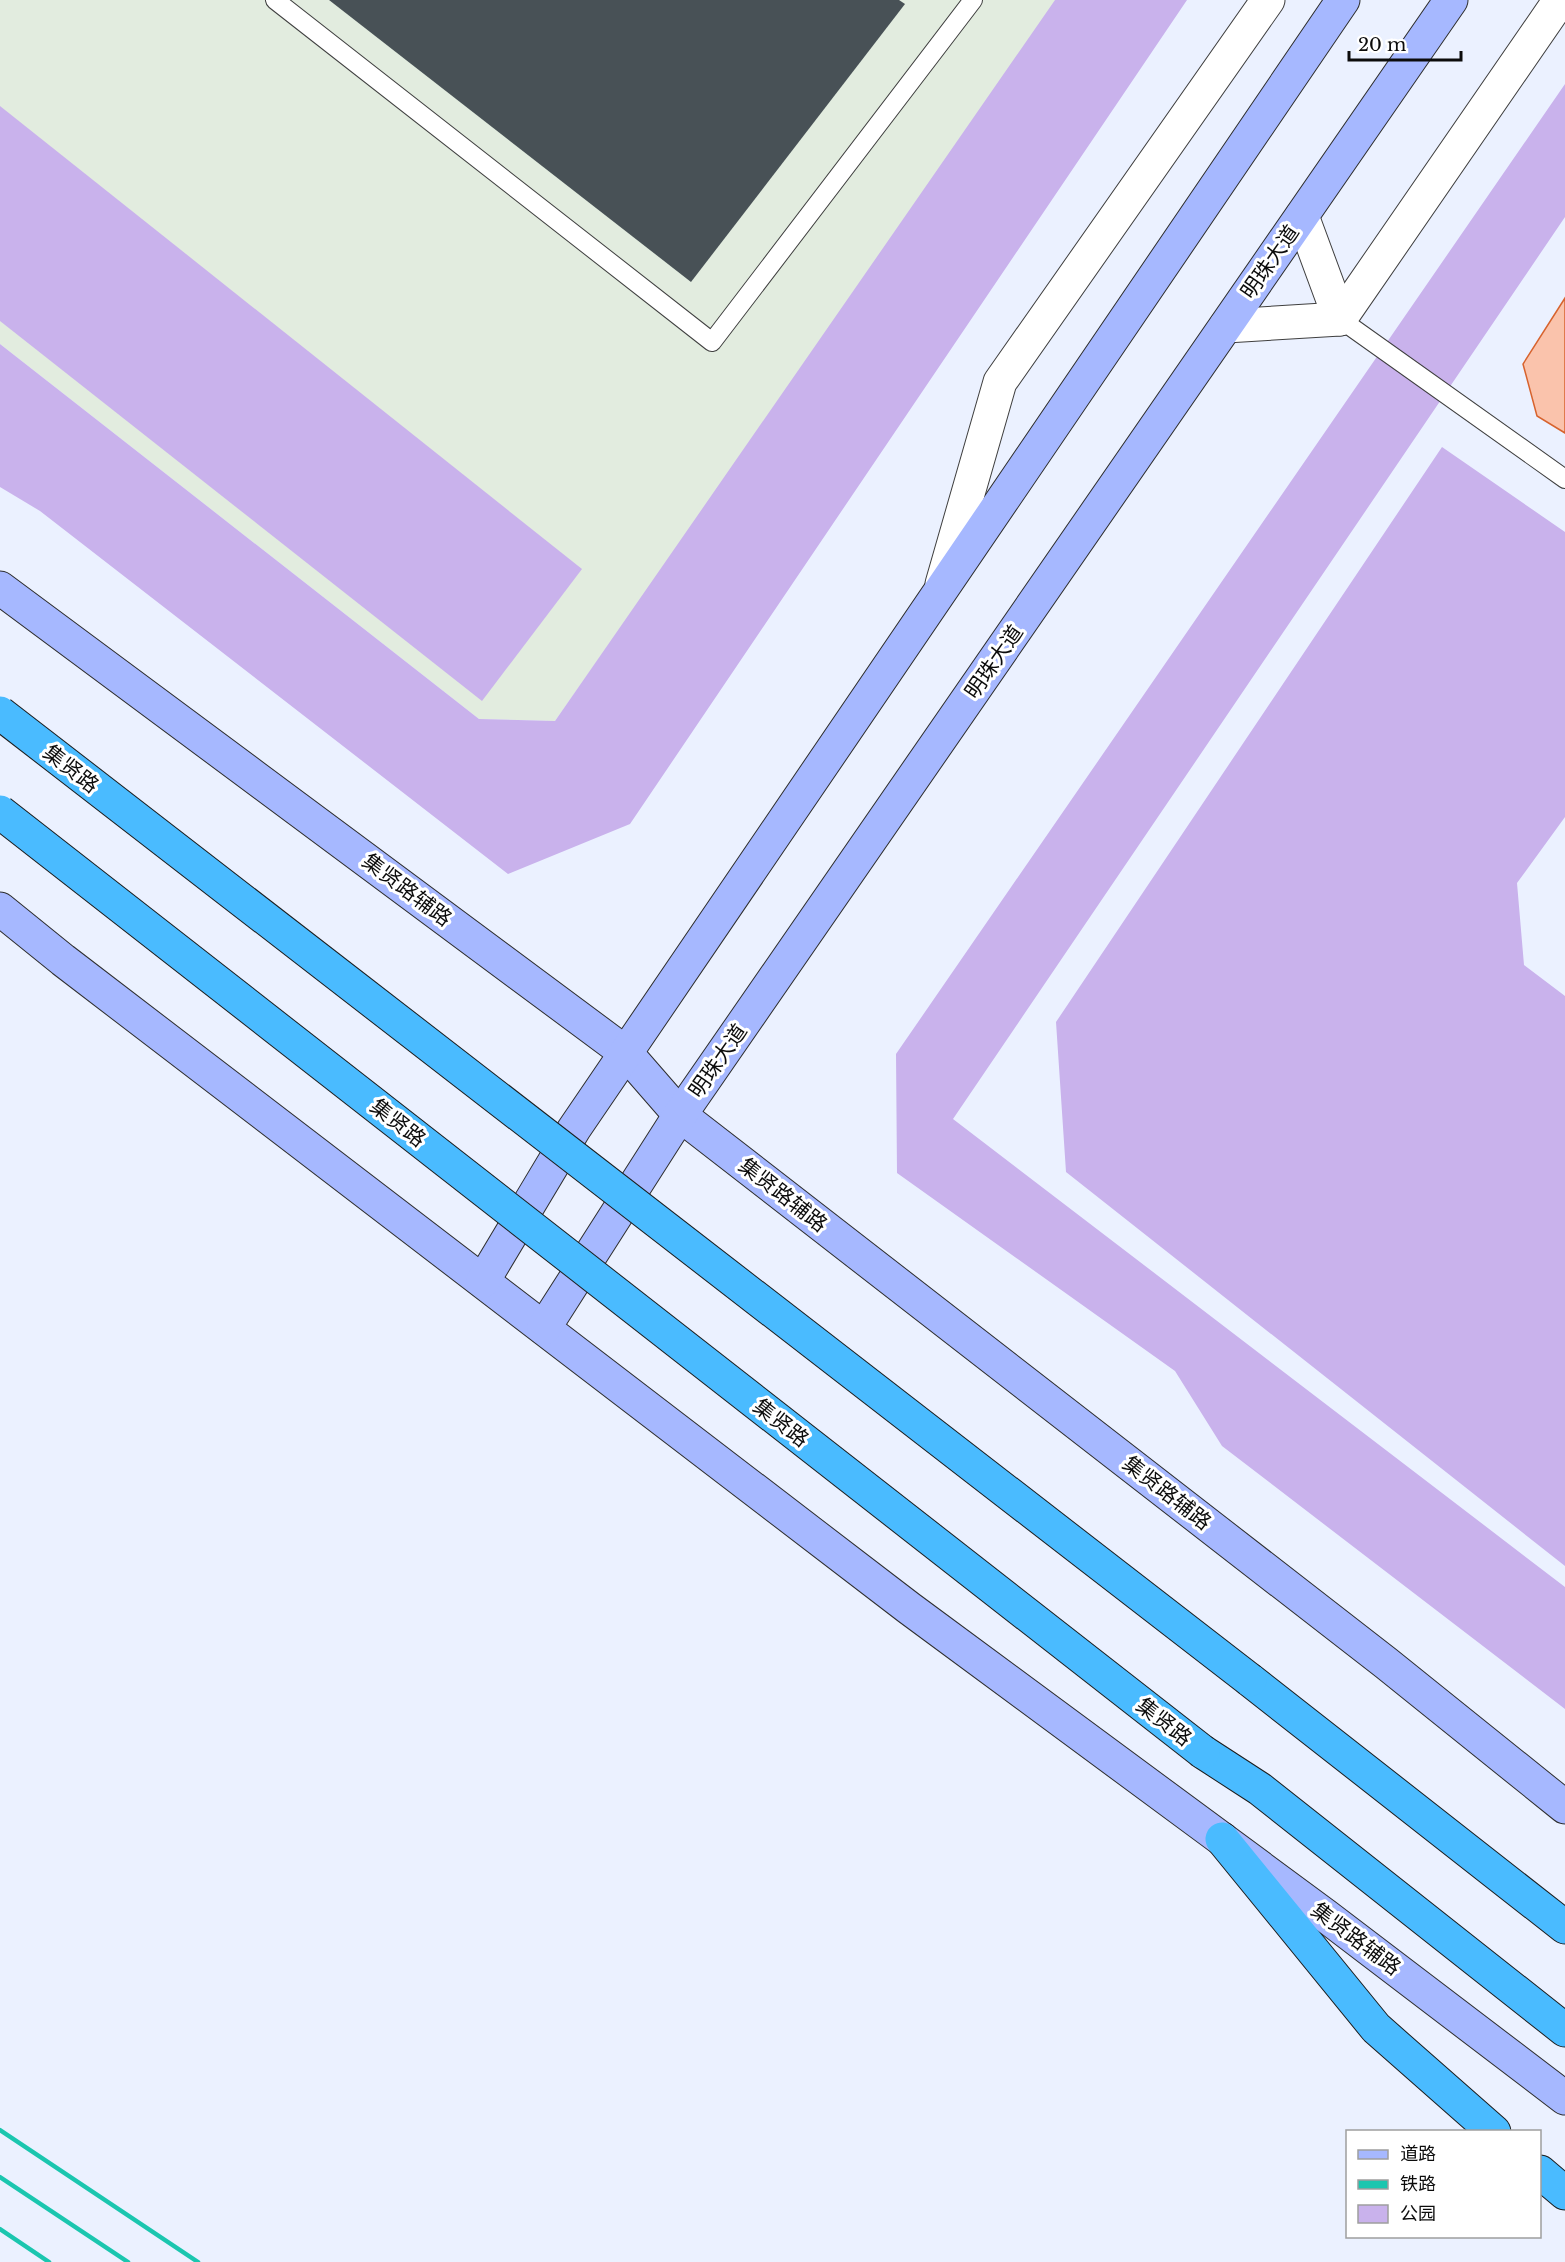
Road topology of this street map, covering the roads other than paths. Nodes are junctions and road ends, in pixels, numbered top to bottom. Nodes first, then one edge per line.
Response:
1 (275, 0) edge
2 (973, 0) edge
3 (1268, 0) edge
4 (1343, 0) edge
5 (1451, 0) edge
6 (1560, 0) edge
7 (1302, 216) junction
8 (1340, 319) junction
9 (1227, 326) junction
10 (1565, 479) edge
11 (0, 588) edge
12 (940, 593) junction
13 (0, 713) edge
14 (0, 812) edge
15 (0, 909) edge
16 (626, 1053) junction
17 (680, 1115) junction
18 (483, 1281) junction
19 (543, 1328) junction
20 (1565, 1807) edge
21 (1222, 1839) junction
22 (1565, 1927) edge
23 (1565, 2030) edge
24 (1565, 2098) edge
25 (1492, 2130) edge
26 (1541, 2174) edge
27 (1565, 2193) edge

1 - 2 lane
3 - 12 street
4 - 12 street
5 - 7 street, 明珠大道
6 - 8 street
7 - 8 street
7 - 9 street, 明珠大道
8 - 9 street
8 - 10 lane
9 - 17 street, 明珠大道
11 - 16 street, 集贤路辅路
12 - 16 street
13 - 22 highway, 集贤路, bridge
14 - 23 highway, 集贤路, bridge
15 - 18 street, 集贤路辅路
16 - 17 street, 集贤路辅路
16 - 18 street
17 - 19 street, 明珠大道
17 - 20 street, 集贤路辅路
18 - 19 street, 集贤路辅路
19 - 21 street, 集贤路辅路
21 - 24 street, 集贤路辅路
21 - 25 highway
26 - 27 highway

